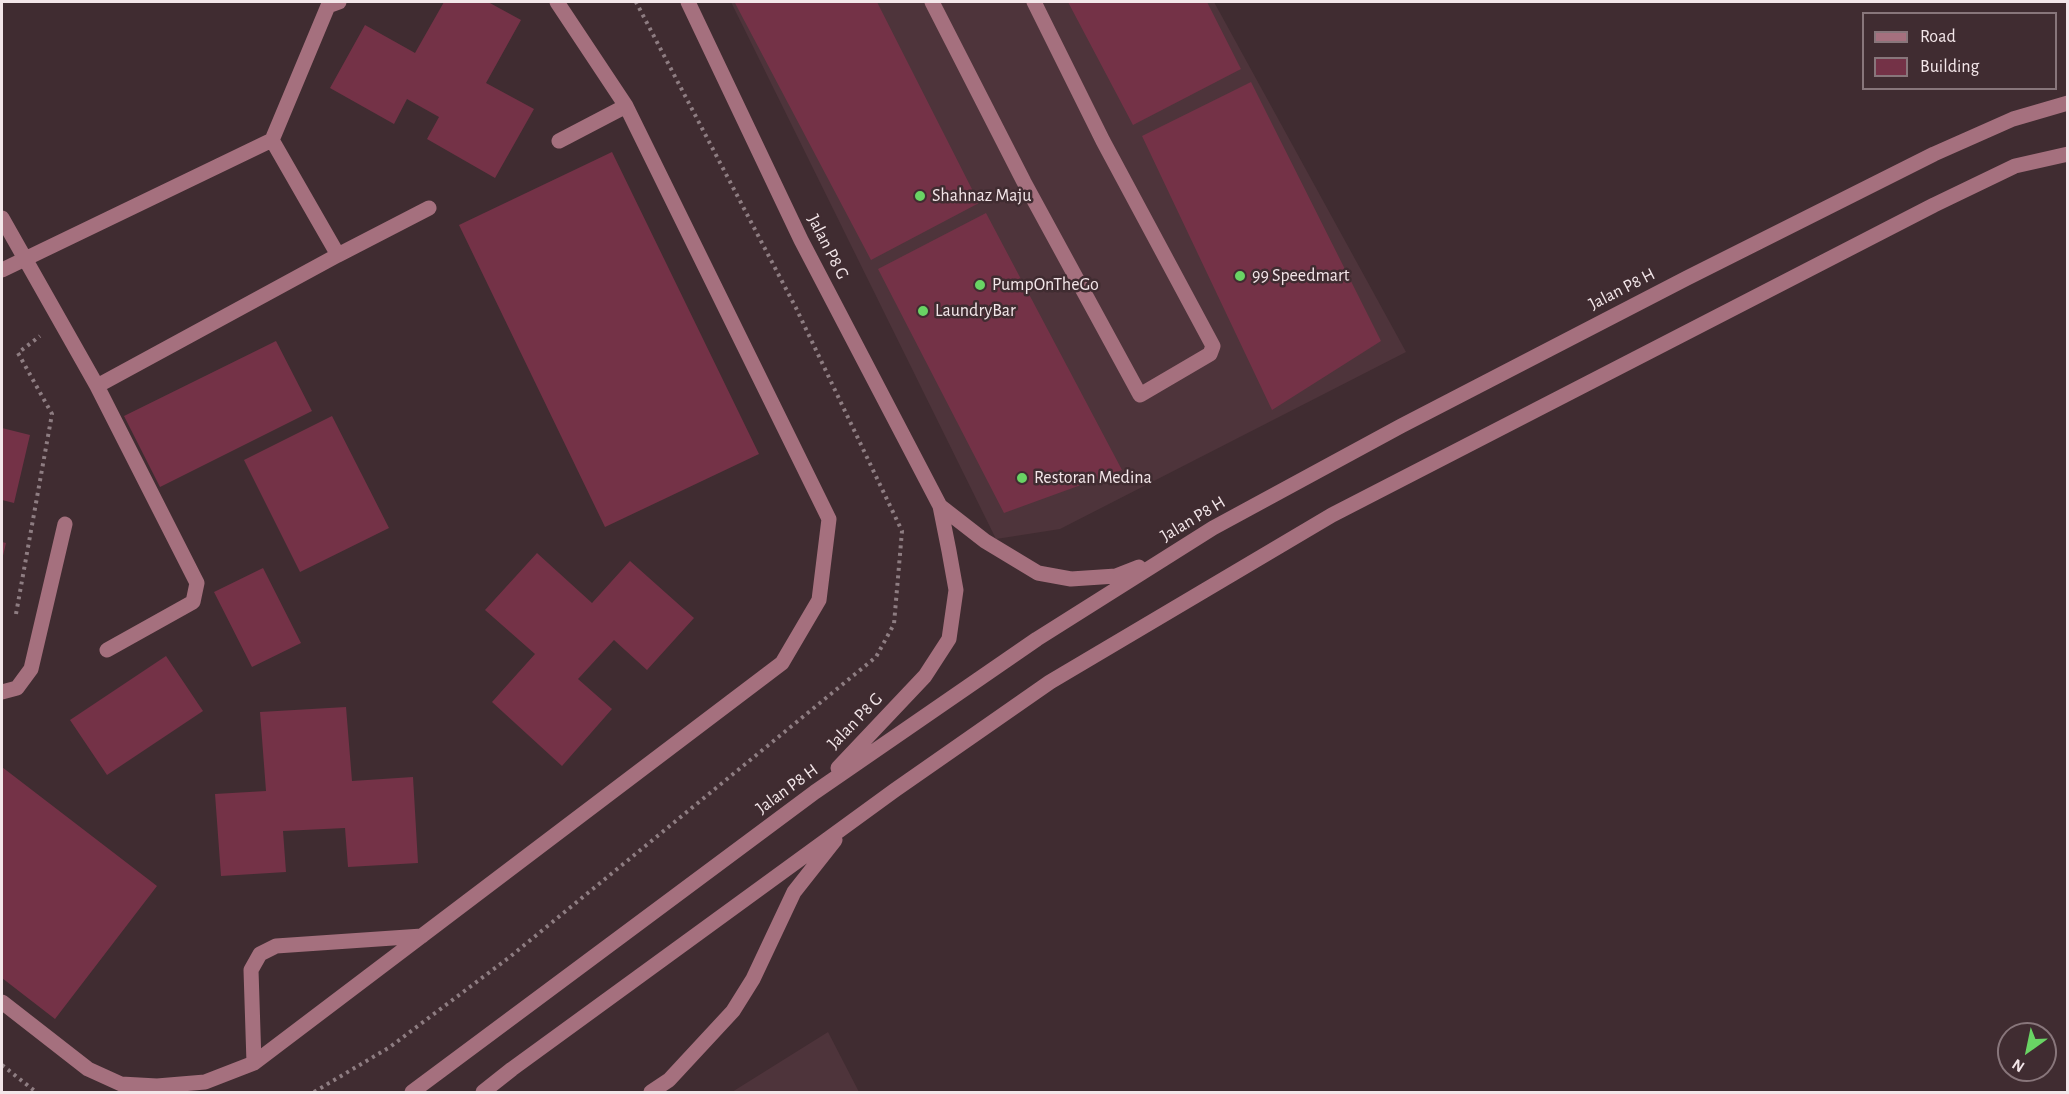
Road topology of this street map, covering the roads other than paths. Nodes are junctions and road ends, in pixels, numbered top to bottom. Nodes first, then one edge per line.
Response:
1 (339, 2) edge
2 (557, 2) edge
3 (688, 2) edge
4 (932, 2) edge
5 (1034, 2) edge
6 (2067, 103) edge
7 (626, 106) junction
8 (272, 140) junction
9 (559, 141) dead end
10 (2067, 154) edge
11 (429, 208) dead end
12 (2, 218) edge
13 (338, 255) junction
14 (27, 259) junction
15 (2, 270) edge
16 (97, 386) junction
17 (940, 506) junction
18 (65, 524) dead end
19 (1171, 555) junction
20 (107, 650) dead end
21 (2, 692) edge
22 (815, 792) junction
23 (846, 826) junction
24 (423, 936) junction
25 (2, 1002) edge
26 (254, 1063) junction
27 (411, 1092) edge
28 (483, 1092) edge
29 (651, 1092) edge

1 - 8 street
2 - 7 street
3 - 17 street, Jalan P8 G
4 - 5 street
6 - 19 street, Jalan P8 H
7 - 9 street
7 - 24 street
8 - 13 street
8 - 14 street
10 - 23 street
11 - 13 street
12 - 14 street
13 - 16 street
14 - 15 street
14 - 16 street
16 - 20 street
17 - 19 street, Jalan P8 G
17 - 22 street, Jalan P8 G
18 - 21 street
19 - 22 street, Jalan P8 H
22 - 27 street, Jalan P8 H
23 - 28 street
23 - 29 street
24 - 26 street
24 - 26 street
25 - 26 street

